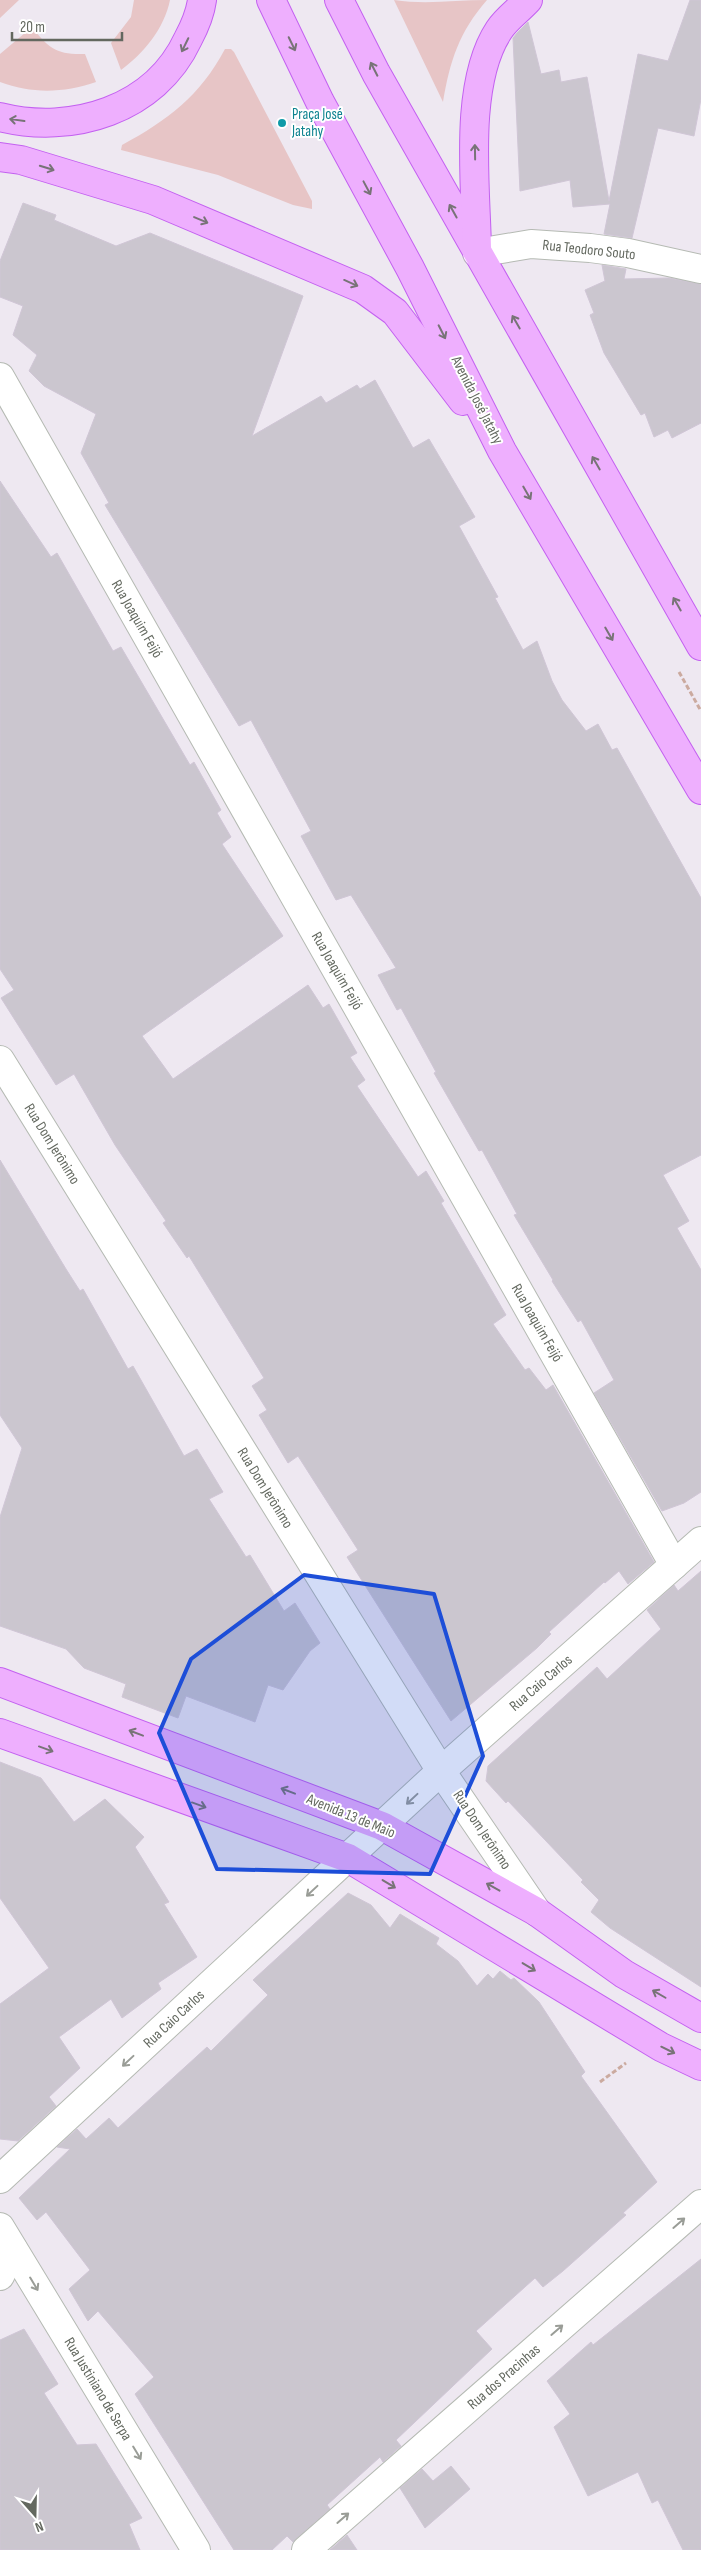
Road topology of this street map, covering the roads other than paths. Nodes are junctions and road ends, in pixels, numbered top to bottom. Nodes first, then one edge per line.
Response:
1 (202, 0) edge
2 (271, 0) edge
3 (339, 0) edge
4 (528, 0) edge
5 (0, 117) edge
6 (0, 157) edge
7 (477, 253) junction
8 (701, 269) edge
9 (0, 377) edge
10 (502, 451) junction
11 (701, 646) edge
12 (701, 790) edge
13 (0, 1060) edge
14 (701, 1541) edge
15 (674, 1565) junction
16 (0, 1682) edge
17 (0, 1733) edge
18 (441, 1771) junction
19 (382, 1826) junction
20 (348, 1858) junction
21 (537, 1912) junction
22 (701, 2018) edge
23 (701, 2066) edge
24 (0, 2179) edge
25 (701, 2204) edge
26 (7, 2238) edge
27 (0, 2276) edge
28 (196, 2550) edge
29 (306, 2550) edge

1 -> 5 main road
2 -> 10 main road, Avenida José Jatahy
7 -> 3 main road
7 -> 4 main road
6 -> 10 main road
7 - 8 street, Rua Teodoro Souto
11 -> 7 main road
9 - 15 street, Rua Joaquim Feijó
10 -> 12 main road, Avenida José Jatahy
13 - 18 street, Rua Dom Jerônimo
14 - 15 street, Rua Caio Carlos
15 - 18 street, Rua Caio Carlos
19 -> 16 main road, Avenida 13 de Maio
17 -> 20 main road
18 -> 19 street, Rua Caio Carlos
18 - 21 street, Rua Dom Jerônimo
19 - 20 street, Rua Caio Carlos
21 -> 19 main road, Avenida 13 de Maio
20 -> 23 main road
20 -> 24 street, Rua Caio Carlos
22 -> 21 main road, Avenida 13 de Maio
29 -> 25 street, Rua dos Pracinhas
26 - 27 street
26 -> 28 street, Rua Justiniano de Serpa

